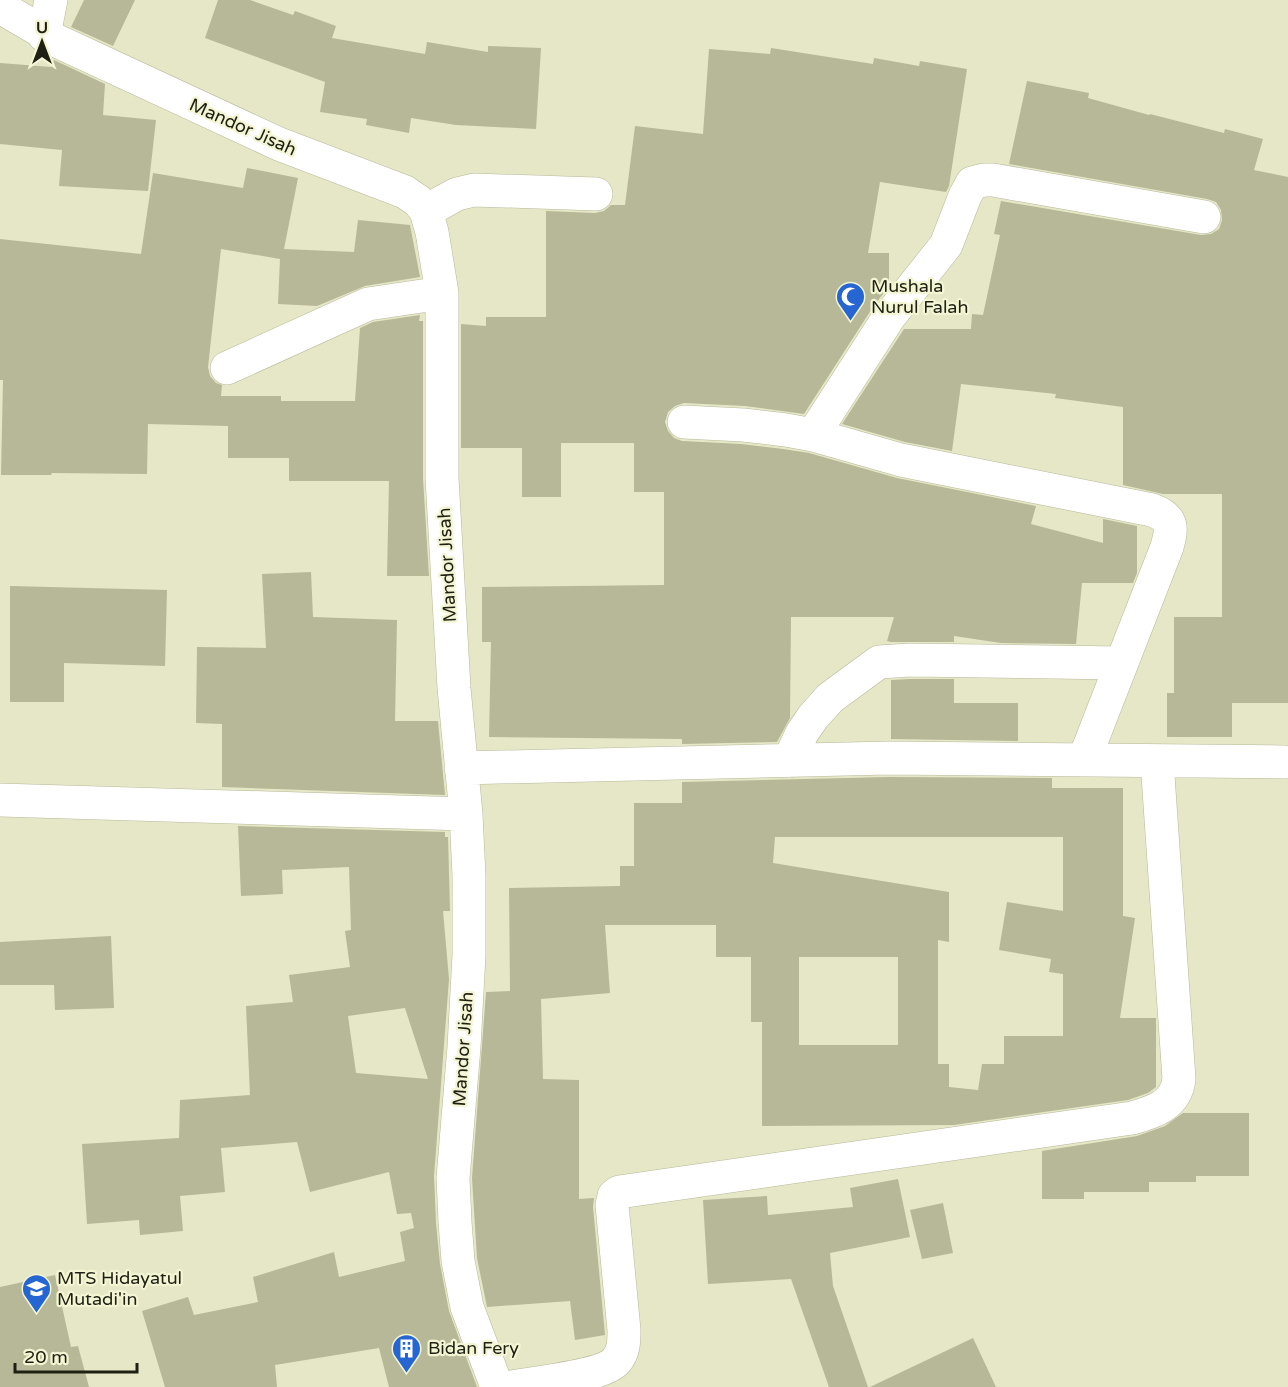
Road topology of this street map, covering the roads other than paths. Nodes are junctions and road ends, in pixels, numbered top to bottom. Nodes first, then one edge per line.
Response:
1 (51, 0) edge
2 (0, 7) edge
3 (44, 35) junction
4 (596, 194) dead end
5 (426, 211) junction
6 (1204, 217) dead end
7 (442, 293) junction
8 (227, 368) dead end
9 (684, 422) dead end
10 (813, 435) junction
11 (1121, 663) junction
12 (1084, 760) junction
13 (789, 761) junction
14 (1157, 761) junction
15 (1285, 762) dead end
16 (461, 768) junction
17 (0, 800) edge
18 (466, 814) junction
19 (497, 1387) edge
20 (512, 1387) edge

1 - 3 street
2 - 3 street, Mandor Jisah
3 - 5 street, Mandor Jisah
4 - 5 street
5 - 7 street, Mandor Jisah
6 - 10 street
7 - 8 street
7 - 16 street, Mandor Jisah
9 - 10 street
10 - 11 street
11 - 12 street
11 - 13 street
12 - 13 street
12 - 14 street
13 - 16 street
14 - 15 street
14 - 20 street
16 - 18 street, Mandor Jisah
17 - 18 street
18 - 19 street, Mandor Jisah

